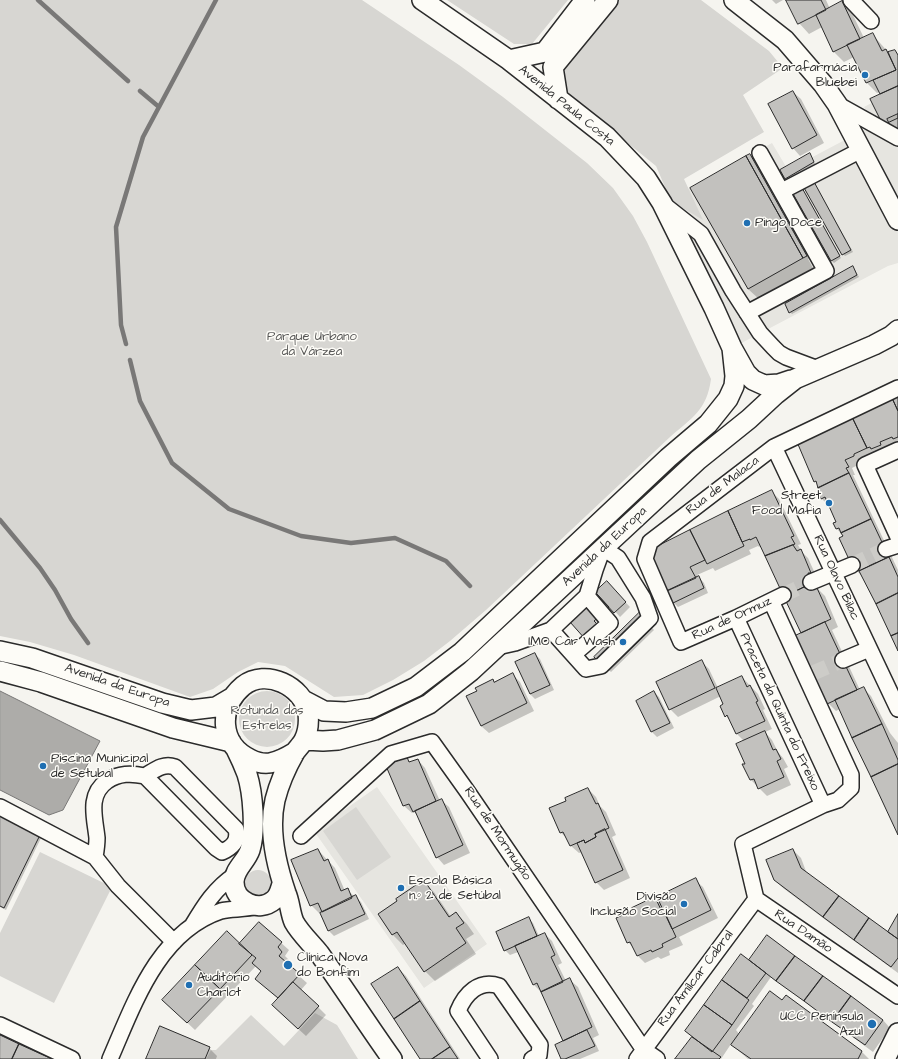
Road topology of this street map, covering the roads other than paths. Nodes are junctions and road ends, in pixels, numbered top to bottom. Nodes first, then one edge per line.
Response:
1 (422, 0) edge
2 (585, 0) edge
3 (608, 0) edge
4 (734, 0) edge
5 (850, 0) edge
6 (870, 21) dead end
7 (509, 60) junction
8 (558, 99) junction
9 (837, 104) junction
10 (898, 138) edge
11 (861, 150) junction
12 (760, 153) dead end
13 (782, 191) junction
14 (662, 203) junction
15 (898, 220) edge
16 (747, 313) junction
17 (898, 330) edge
18 (898, 343) edge
19 (874, 344) junction
20 (732, 348) junction
21 (818, 369) junction
22 (795, 379) junction
23 (898, 388) edge
24 (774, 447) junction
25 (898, 450) edge
26 (898, 537) edge
27 (603, 548) junction
28 (852, 565) tunnel mouth
29 (833, 573) junction
30 (812, 582) tunnel mouth
31 (587, 596) junction
32 (777, 598) joint
33 (736, 618) junction
34 (551, 630) junction
35 (681, 642) joint
36 (496, 647) junction
37 (869, 649) junction
38 (0, 651) edge
39 (574, 654) junction
40 (843, 660) tunnel mouth
41 (0, 671) edge
42 (233, 697) junction
43 (303, 700) junction
44 (898, 708) edge
45 (234, 746) junction
46 (300, 746) junction
47 (146, 776) junction
48 (822, 805) junction
49 (0, 807) edge
50 (301, 836) dead end
51 (95, 857) junction
52 (239, 869) junction
53 (281, 879) junction
54 (756, 899) junction
55 (260, 906) junction
56 (295, 924) junction
57 (191, 926) junction
58 (174, 942) junction
59 (898, 996) edge
60 (0, 1025) edge
61 (898, 1033) edge
62 (640, 1054) edge
63 (72, 1059) edge
64 (110, 1059) edge
65 (392, 1059) edge
66 (490, 1059) edge
67 (532, 1059) edge
68 (657, 1059) edge
69 (885, 1059) edge

1 - 7 main road, Avenida Paula Costa
2 - 7 main road
3 - 8 main road
4 - 9 main road
5 - 6 street
7 - 8 main road, Avenida Paula Costa
8 - 14 main road, Avenida Paula Costa
9 - 10 street
9 - 11 main road
11 - 13 street
11 - 15 main road
12 - 13 street
13 - 16 street
14 - 16 street
14 - 20 main road, Avenida Paula Costa
16 - 21 street
17 - 19 main road, Avenida da Europa
18 - 19 main road
19 - 21 main road, Avenida da Europa
20 - 22 main road
20 - 43 main road, Avenida da Europa
21 - 22 main road, Avenida da Europa
22 - 27 main road, Avenida da Europa
23 - 24 street, Rua de Malaca
24 - 29 street, Rua Olavo Bilac
24 - 35 street, Rua de Malaca
25 - 26 street
27 - 31 street
27 - 36 main road, Avenida da Europa
27 - 39 street
28 - 29 street
29 - 30 street
29 - 37 street, Rua Olavo Bilac
31 - 34 street
31 - 39 street
32 - 33 street, Rua de Ormuz
32 - 48 street, Praceta da Quinta do Freixo
33 - 35 street, Rua de Ormuz
33 - 48 street, Praceta da Quinta do Freixo
34 - 36 street
34 - 39 street
36 - 46 main road, Avenida da Europa
37 - 40 street
37 - 44 street, Rua Olavo Bilac
38 - 42 main road, Avenida da Europa
41 - 45 main road, Avenida da Europa
42 - 43 main road
42 - 45 main road
43 - 46 main road
45 - 46 main road
45 - 52 main road
46 - 53 main road
47 - 47 street
47 - 51 street
48 - 54 street, Praceta da Quinta do Freixo
49 - 51 street
50 - 62 street, Rua de Mormugão
51 - 58 street
52 - 53 main road
52 - 55 main road
52 - 57 street
53 - 55 main road
53 - 56 main road
54 - 59 street, Rua Damão
54 - 62 street, Rua Amílcar Cabral
55 - 56 main road
55 - 57 street
56 - 65 main road
57 - 58 street
58 - 64 street
60 - 63 street
61 - 69 main road
62 - 68 street, Rua de Mormugão
66 - 67 street

